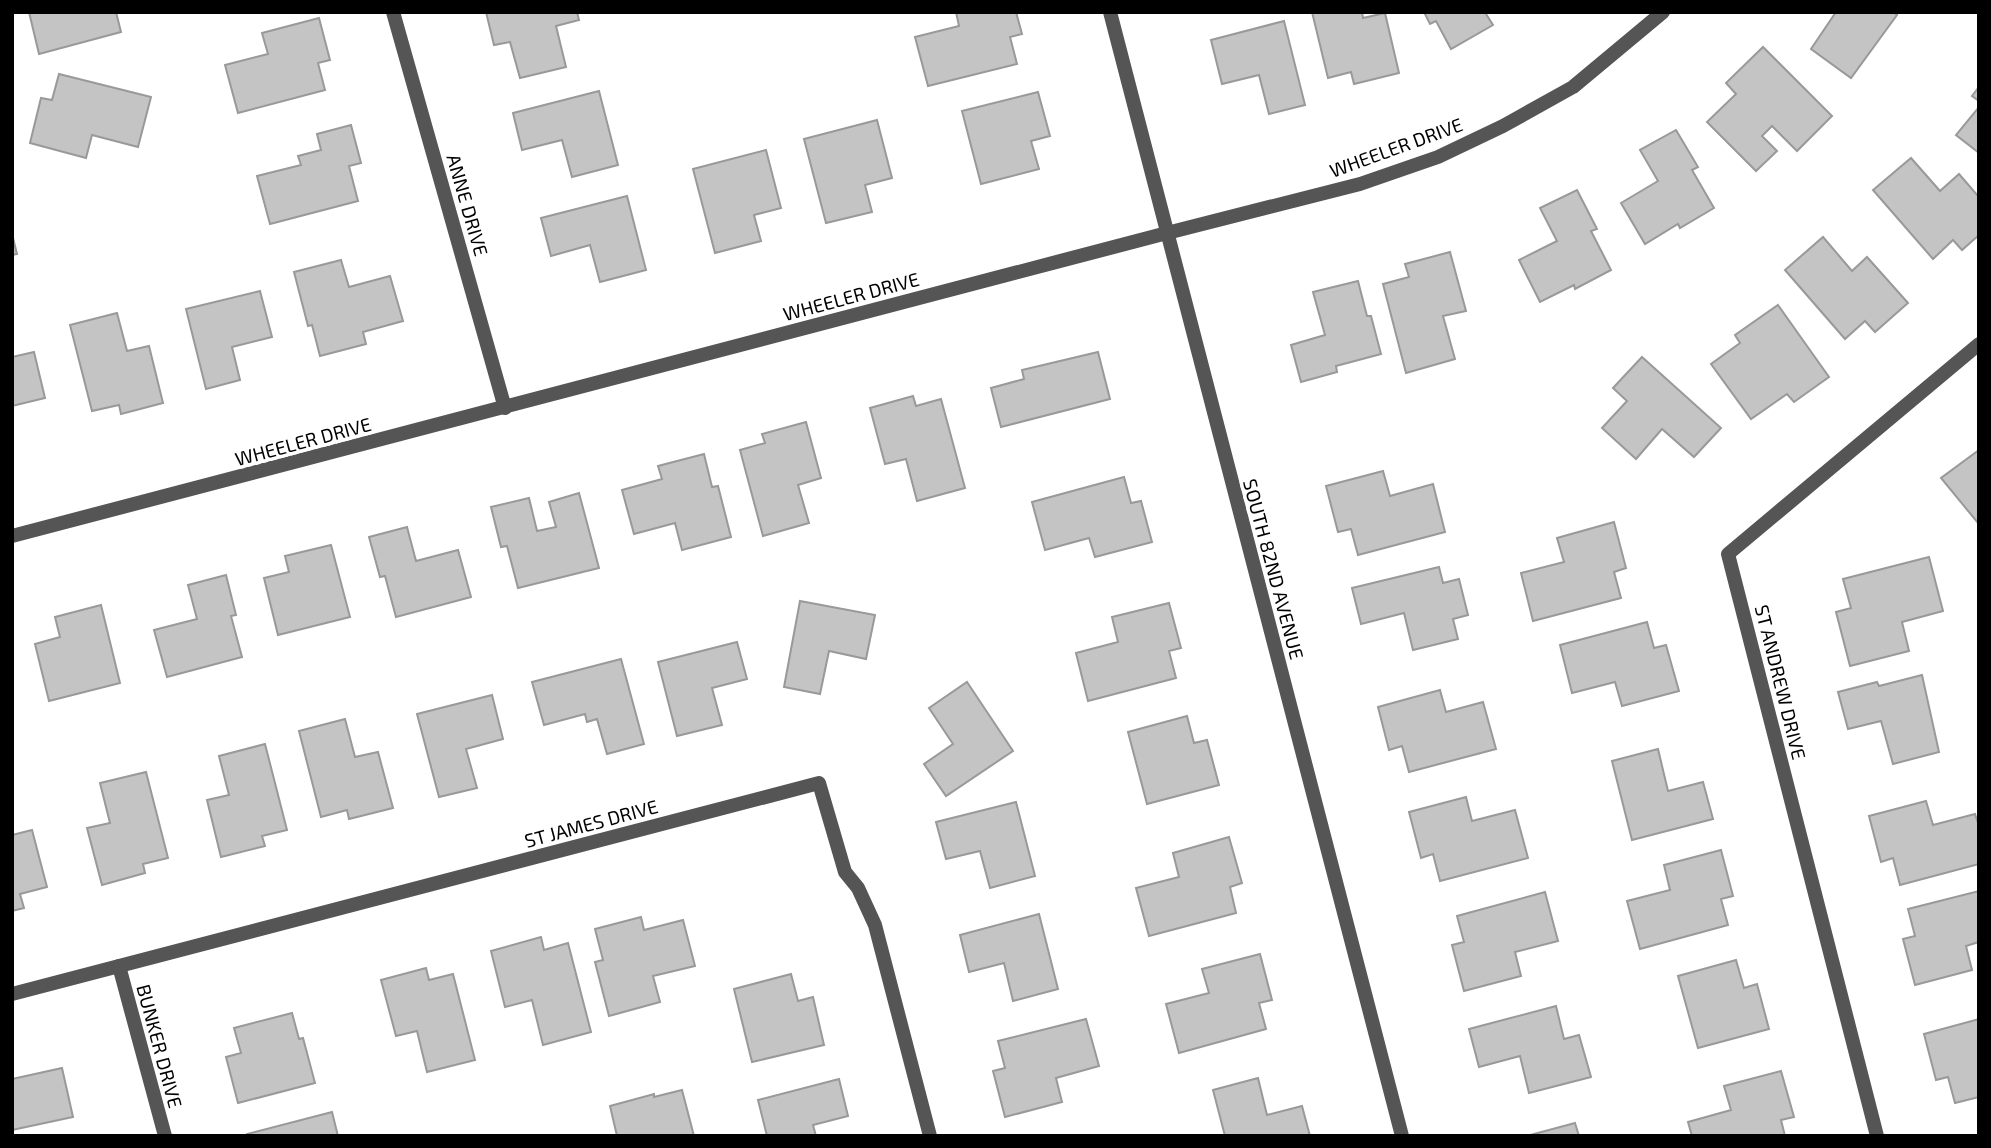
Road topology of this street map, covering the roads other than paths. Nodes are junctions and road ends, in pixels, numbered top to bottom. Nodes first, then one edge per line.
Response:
1 (393, 12) edge
2 (1110, 12) edge
3 (1663, 12) edge
4 (1167, 233) junction
5 (1979, 344) edge
6 (505, 408) junction
7 (12, 536) edge
8 (119, 967) junction
9 (12, 994) edge
10 (165, 1136) edge
11 (930, 1136) edge
12 (1402, 1136) edge
13 (1877, 1136) edge

1 - 6 street, ANNE DRIVE
2 - 4 street, SOUTH 82ND AVENUE
3 - 4 street, WHEELER DRIVE
4 - 6 street, WHEELER DRIVE
4 - 12 street, SOUTH 82ND AVENUE
5 - 13 street, ST ANDREW DRIVE
6 - 7 street, WHEELER DRIVE
8 - 9 street, ST JAMES DRIVE
8 - 10 street, BUNKER DRIVE
8 - 11 street, ST JAMES DRIVE

